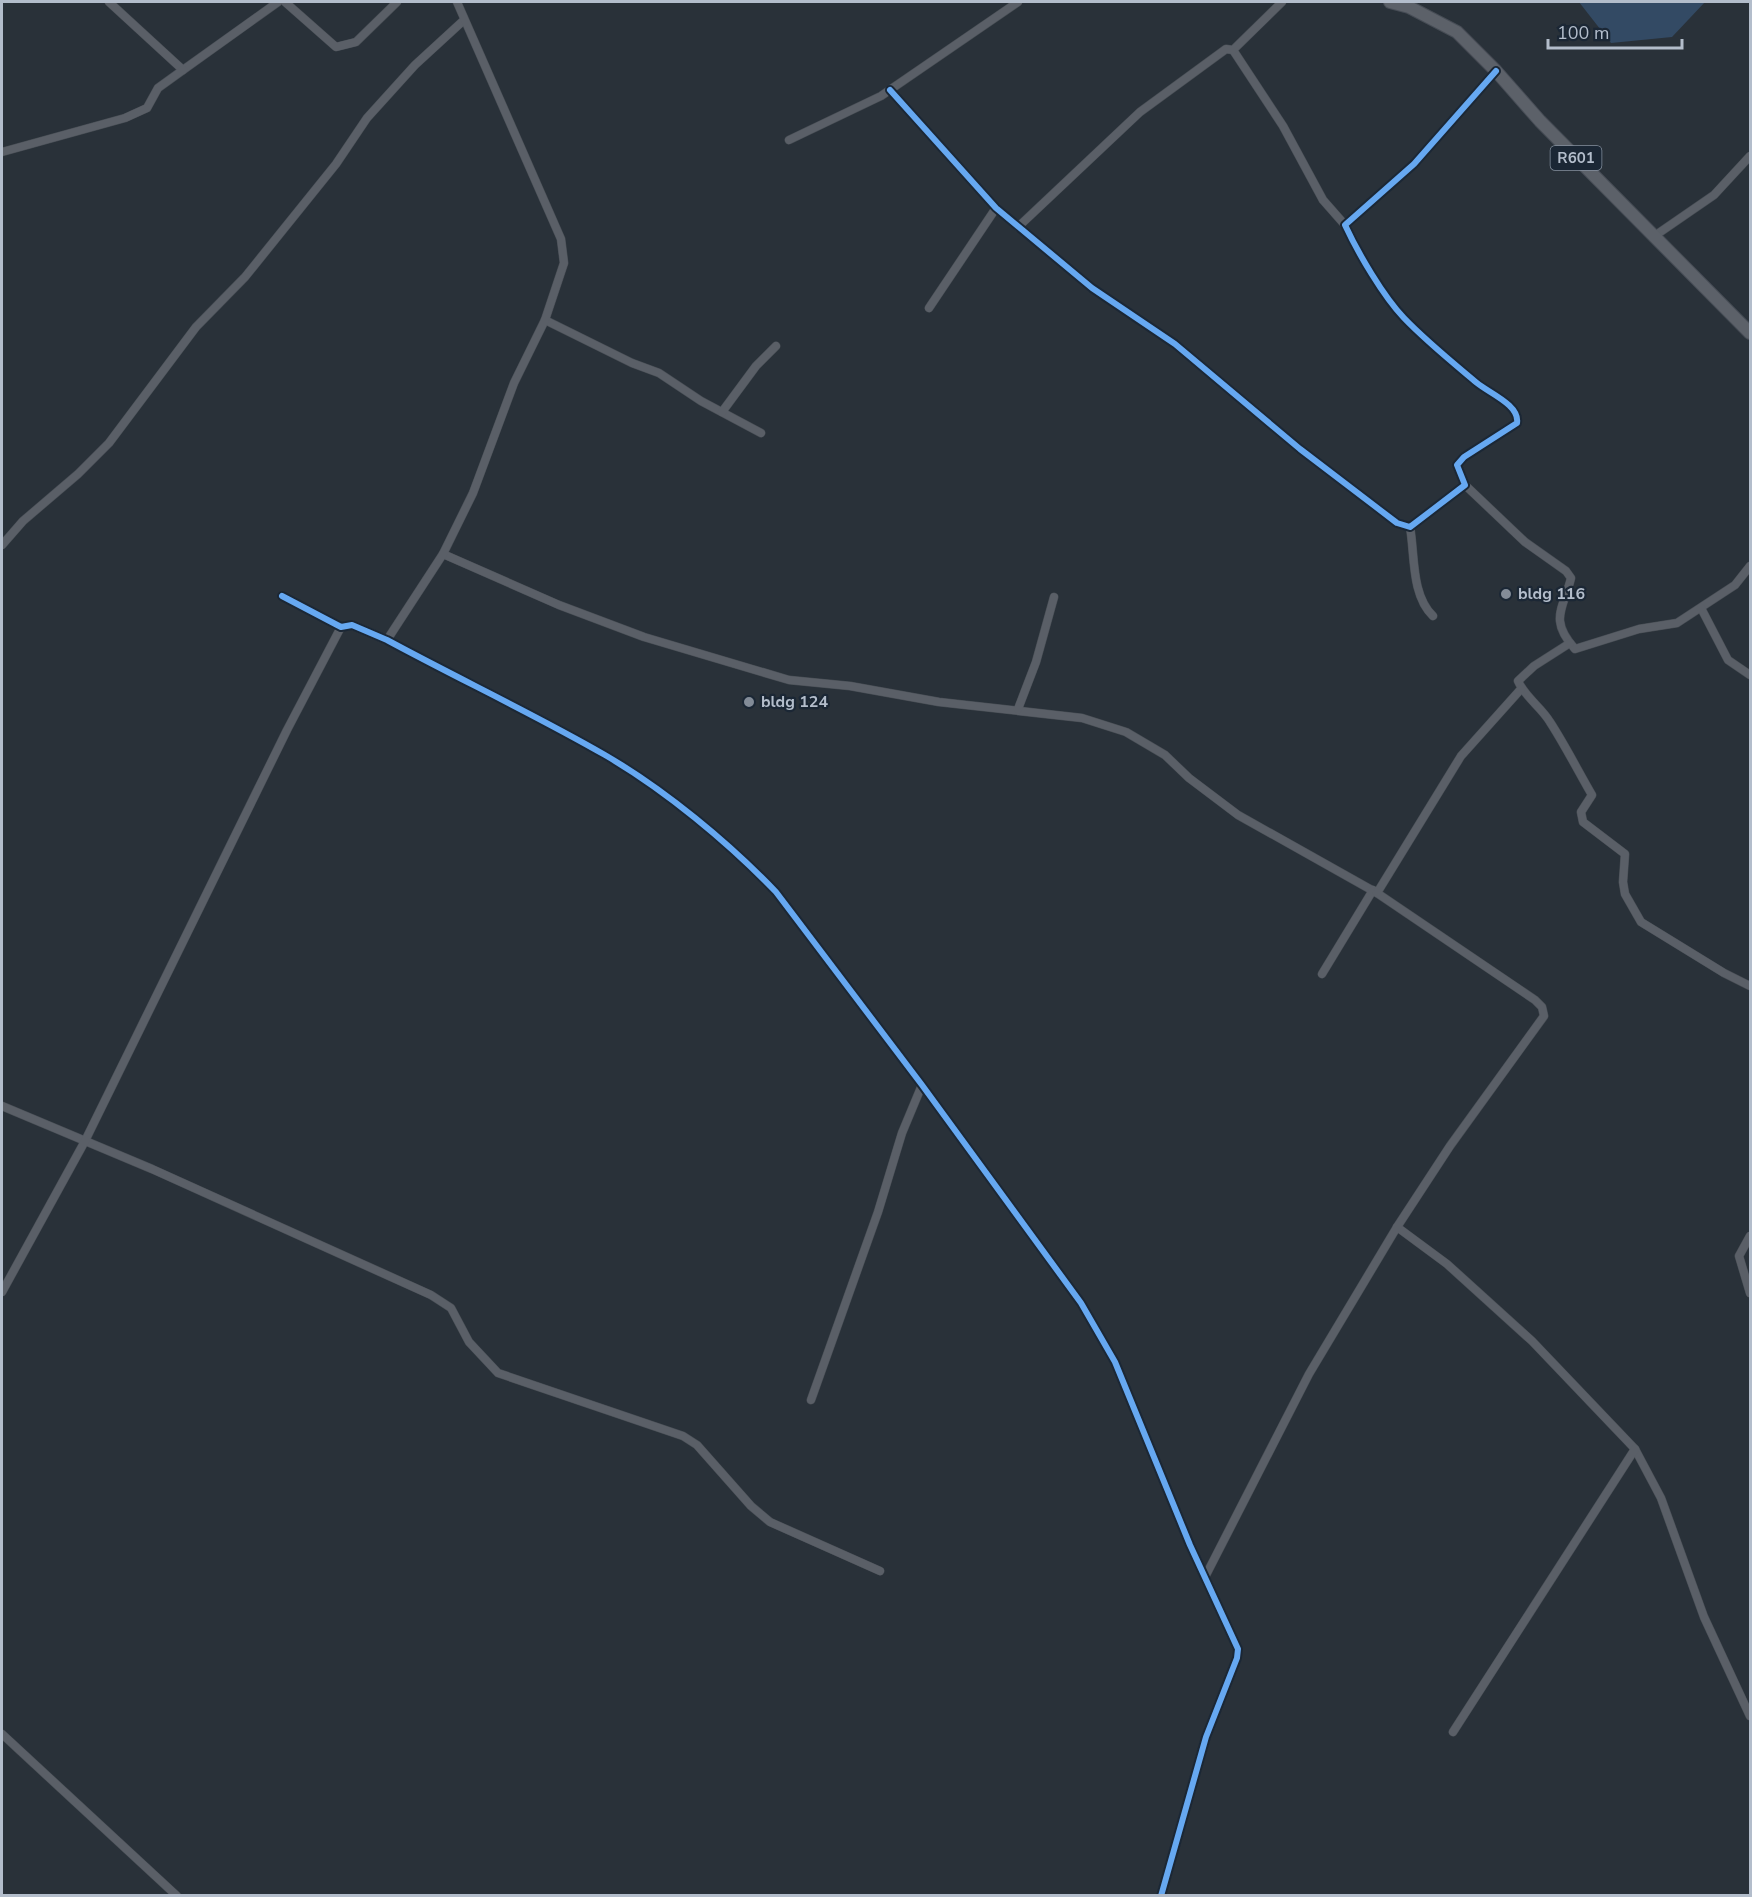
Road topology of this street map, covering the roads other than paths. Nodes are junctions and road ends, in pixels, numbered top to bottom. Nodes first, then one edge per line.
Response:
1 (109, 2) edge
2 (278, 2) edge
3 (285, 2) edge
4 (397, 2) edge
5 (457, 2) edge
6 (1017, 2) edge
7 (1282, 2) edge
8 (1390, 2) edge
9 (1411, 4) edge
10 (464, 20) junction
11 (1233, 50) junction
12 (183, 70) junction
13 (1496, 71) junction
14 (890, 90) junction
15 (789, 140) dead end
16 (2, 152) edge
17 (1750, 156) edge
18 (996, 208) junction
19 (1345, 225) junction
20 (1018, 227) junction
21 (1653, 237) junction
22 (929, 308) dead end
23 (545, 320) junction
24 (1750, 333) edge
25 (776, 346) dead end
26 (722, 412) junction
27 (761, 433) dead end
28 (1465, 484) junction
29 (1410, 527) junction
30 (2, 545) edge
31 (443, 554) junction
32 (1750, 566) edge
33 (282, 596) dead end
34 (1054, 597) dead end
35 (1701, 608) junction
36 (1433, 616) dead end
37 (341, 627) junction
38 (387, 640) junction
39 (1570, 643) junction
40 (1750, 675) edge
41 (1521, 689) junction
42 (1018, 709) junction
43 (1375, 891) junction
44 (1322, 974) dead end
45 (1750, 986) edge
46 (922, 1085) junction
47 (2, 1106) edge
48 (85, 1141) junction
49 (1397, 1227) junction
50 (1750, 1236) edge
51 (2, 1292) edge
52 (1750, 1293) edge
53 (811, 1400) dead end
54 (1635, 1449) junction
55 (880, 1571) dead end
56 (1205, 1577) junction
57 (1750, 1716) edge
58 (1453, 1732) dead end
59 (2, 1734) edge
60 (177, 1896) edge
61 (1161, 1896) edge

1 - 12 street
2 - 12 street
3 - 4 street
5 - 10 street
6 - 14 street
7 - 11 street
8 - 9 main road, R601
9 - 13 main road, R601
10 - 23 street
10 - 30 street
11 - 19 street
11 - 20 street
12 - 16 street
13 - 19 street
13 - 21 main road, R601
14 - 15 street
14 - 18 street
17 - 21 street
18 - 20 street
18 - 22 street
19 - 28 street
20 - 29 street
21 - 24 main road, R601
23 - 26 street
23 - 31 street
25 - 26 street
26 - 27 street
28 - 29 street
28 - 39 street
29 - 36 street
31 - 38 street
31 - 42 street
32 - 35 street
33 - 37 street
34 - 42 street
35 - 39 street
35 - 40 street
37 - 38 street
37 - 48 street
38 - 46 street
39 - 41 street
41 - 43 street
41 - 45 street
42 - 43 street
43 - 44 street
43 - 49 street
46 - 53 street
46 - 56 street
47 - 48 street
48 - 51 street
48 - 55 street
49 - 54 street
49 - 56 street
50 - 52 street
54 - 57 street
54 - 58 street
56 - 61 street
59 - 60 street

